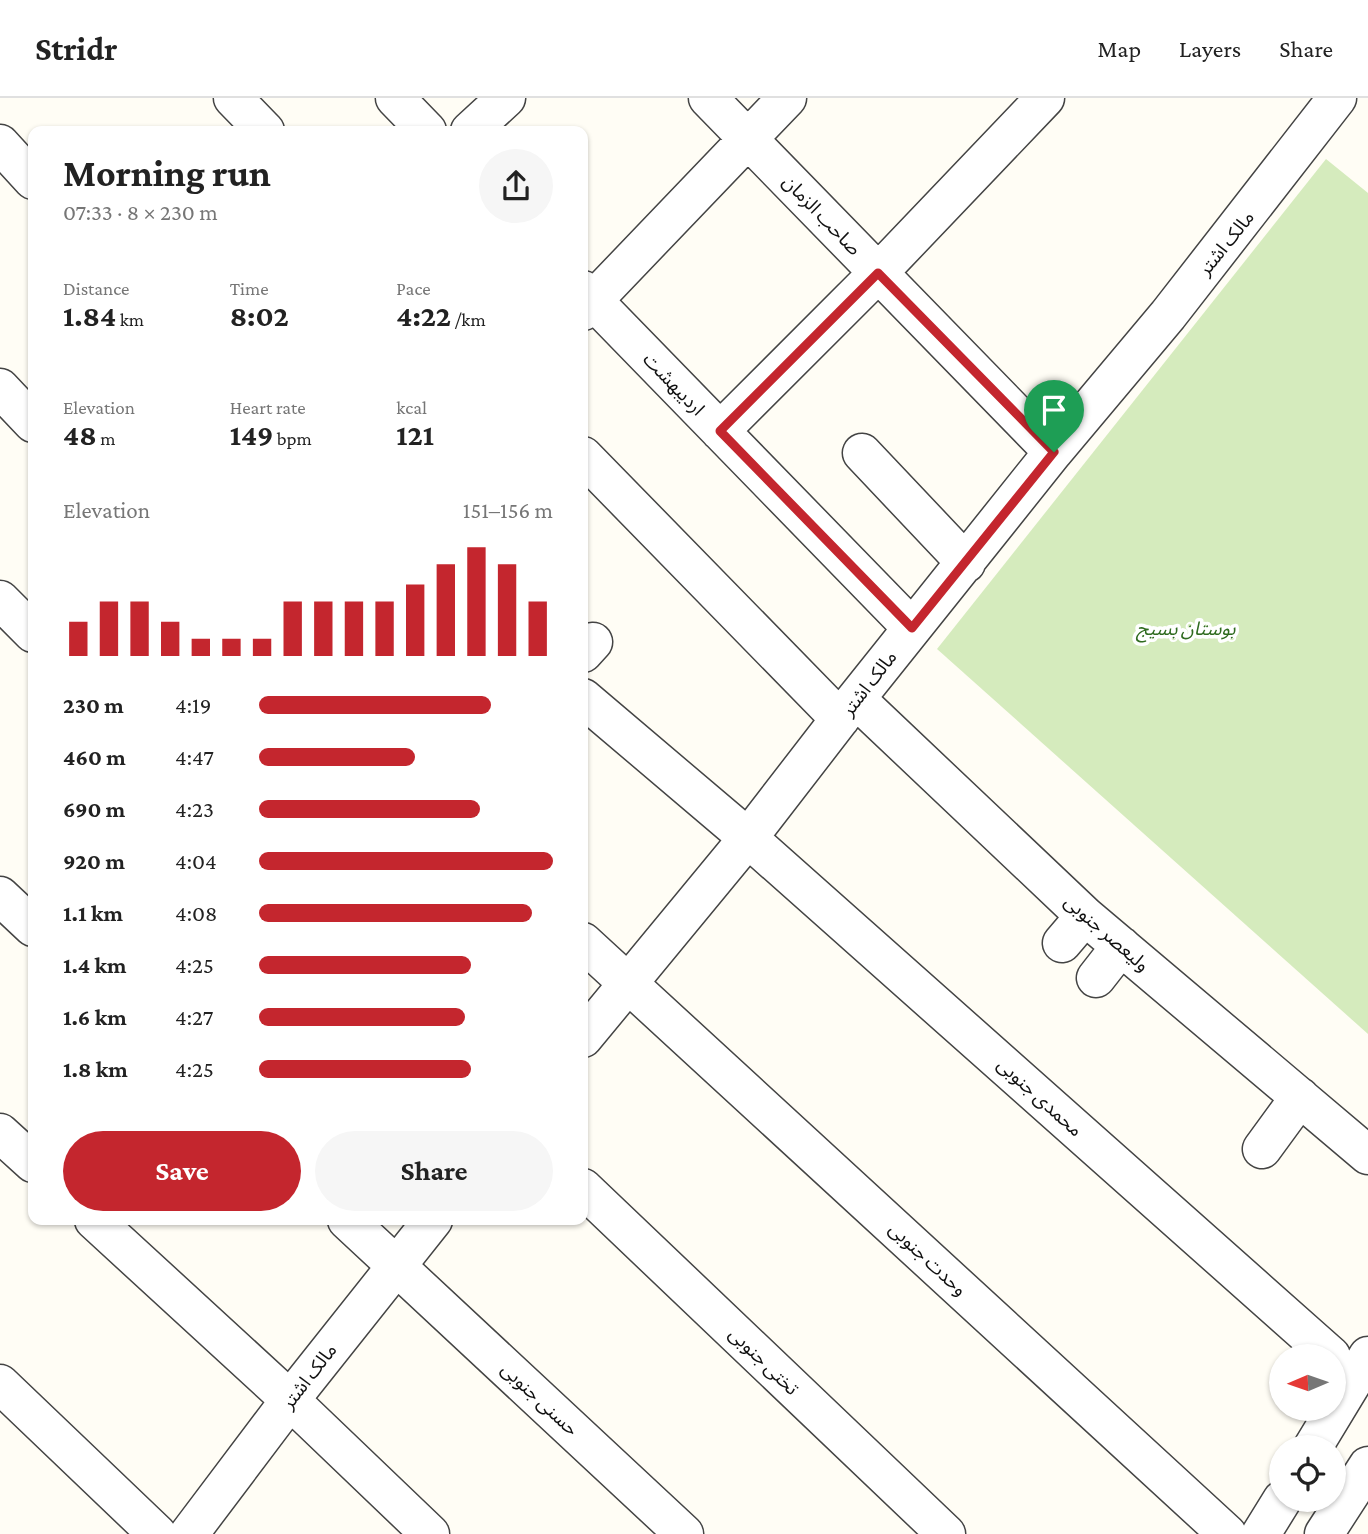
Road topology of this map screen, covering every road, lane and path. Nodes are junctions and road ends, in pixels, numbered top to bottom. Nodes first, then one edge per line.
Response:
1 (233, 98) edge
2 (395, 98) edge
3 (506, 98) edge
4 (708, 98) edge
5 (788, 98) edge
6 (1045, 98) edge
7 (1337, 98) edge
8 (260, 126) edge
9 (422, 126) edge
10 (475, 126) edge
11 (749, 139) junction
12 (0, 144) edge
13 (28, 175) edge
14 (878, 273) junction
15 (588, 299) edge
16 (588, 303) edge
17 (0, 388) edge
18 (28, 418) edge
19 (720, 431) junction
20 (1054, 452) junction
21 (862, 453) dead end
22 (588, 461) edge
23 (965, 563) junction
24 (0, 600) edge
25 (912, 628) junction
26 (28, 629) edge
27 (588, 702) edge
28 (848, 709) junction
29 (748, 838) junction
30 (0, 896) edge
31 (28, 922) edge
32 (1121, 946) junction
33 (588, 947) edge
34 (1096, 978) dead end
35 (628, 984) junction
36 (588, 1032) edge
37 (1300, 1097) junction
38 (0, 1133) edge
39 (1262, 1149) dead end
40 (1368, 1155) edge
41 (28, 1158) edge
42 (588, 1193) edge
43 (99, 1225) edge
44 (352, 1225) edge
45 (429, 1225) edge
46 (396, 1265) junction
47 (1347, 1362) edge
48 (0, 1384) edge
49 (290, 1400) junction
50 (1318, 1435) edge
51 (1368, 1466) edge
52 (1275, 1512) edge
53 (157, 1534) edge
54 (189, 1534) edge
55 (430, 1534) edge
56 (684, 1534) edge
57 (946, 1534) edge
58 (1227, 1534) edge
59 (1261, 1534) edge
60 (1324, 1534) edge

1 - 8 street
2 - 9 street
3 - 10 street
4 - 11 street, صاحب الزمان
5 - 11 street
6 - 14 street
7 - 20 street, مالک اشتر
11 - 14 street, صاحب الزمان
11 - 15 street
12 - 13 street
14 - 19 street
14 - 20 street, صاحب الزمان
16 - 19 street, اردیبهشت
17 - 18 street
19 - 25 street, اردیبهشت
20 - 23 street, مالک اشتر
21 - 23 street
22 - 28 street, ولیعصر جنوبی
23 - 25 street, مالک اشتر
24 - 26 street
25 - 28 street, مالک اشتر
27 - 29 street, محمدی جنوبی
28 - 29 street, مالک اشتر
28 - 32 street, ولیعصر جنوبی
29 - 35 street, مالک اشتر
29 - 47 street, محمدی جنوبی
30 - 31 street
32 - 34 street
32 - 37 street, ولیعصر جنوبی
33 - 35 street, وحدت جنوبی
35 - 36 street, مالک اشتر
35 - 58 street, وحدت جنوبی
37 - 39 street
37 - 40 street, ولیعصر جنوبی
38 - 41 street
42 - 57 street, تختی جنوبی
43 - 49 street
44 - 46 street, حسنی جنوبی
45 - 46 street, مالک اشتر
46 - 49 street, مالک اشتر
46 - 56 street, حسنی جنوبی
47 - 50 street
48 - 53 street
49 - 54 street, مالک اشتر
49 - 55 street
51 - 60 street
52 - 59 street

